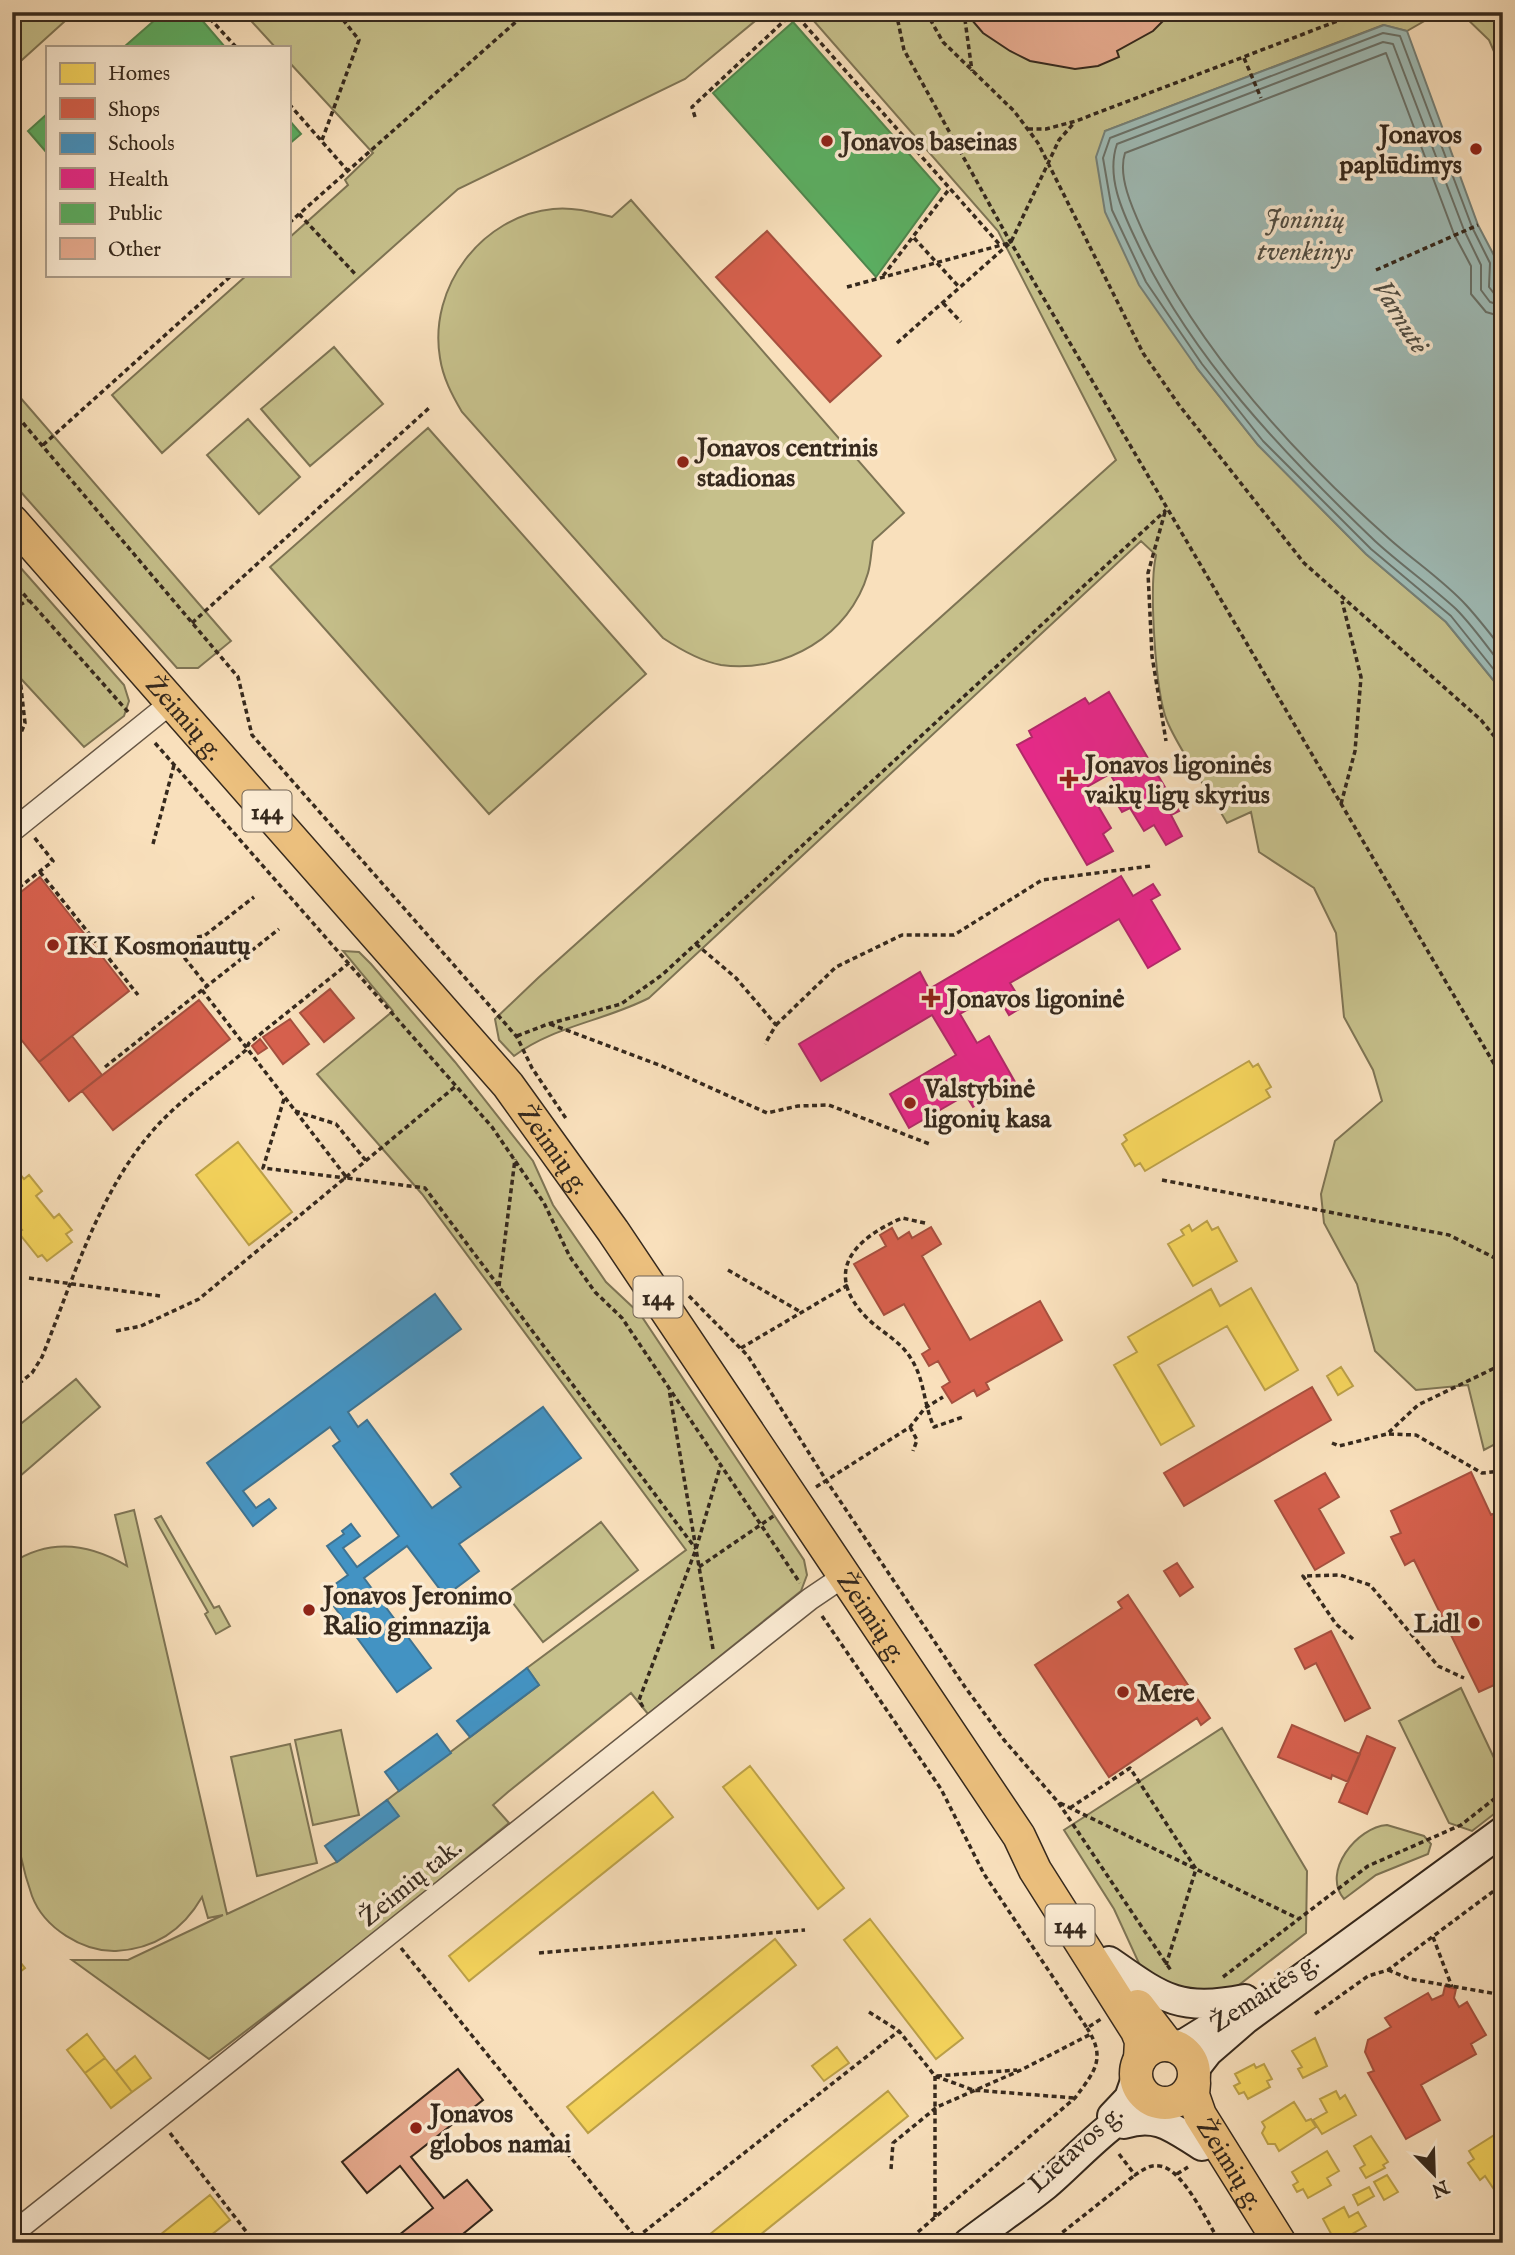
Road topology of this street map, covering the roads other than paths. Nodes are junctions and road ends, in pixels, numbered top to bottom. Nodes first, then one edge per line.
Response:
1 (12, 521) edge
2 (172, 702) junction
3 (12, 831) edge
4 (844, 1576) junction
5 (1503, 1831) edge
6 (1019, 1836) junction
7 (1354, 1938) junction
8 (1109, 1961) junction
9 (1255, 1997) junction
10 (1114, 2014) junction
11 (1171, 2045) junction
12 (1138, 2069) junction
13 (1194, 2076) junction
14 (1160, 2103) junction
15 (1112, 2135) junction
16 (1195, 2157) junction
17 (12, 2234) edge
18 (968, 2243) edge
19 (1265, 2243) edge
20 (1280, 2243) edge

1 - 2 main road, Žeimių g. / 144
2 - 3 street
2 - 4 main road, Žeimių g. / 144
4 - 6 main road, Žeimių g. / 144
4 - 17 street, Žeimių tak.
5 - 7 main road, Žemaitės g.
6 - 8 main road, Žeimių g. / 144
6 - 10 main road, Žeimių g. / 144
7 - 9 main road, Žemaitės g.
7 - 13 main road, Žemaitės g.
8 - 9 main road
8 - 11 main road, Žeimių g. / 144
9 - 11 main road, Žemaitės g.
10 - 12 main road, Žeimių g. / 144
10 - 15 main road
11 - 12 main road
11 - 13 main road, Žeimių g. / 144
12 - 14 main road, Žeimių g. / 144
12 - 15 main road, Lietavos g.
13 - 14 main road, Žeimių g.
13 - 20 main road, Žeimių g. / 144
14 - 15 main road, Lietavos g.
14 - 16 main road, Žeimių g. / 144
15 - 16 main road
15 - 18 main road, Lietavos g.
16 - 19 main road, Žeimių g. / 144

